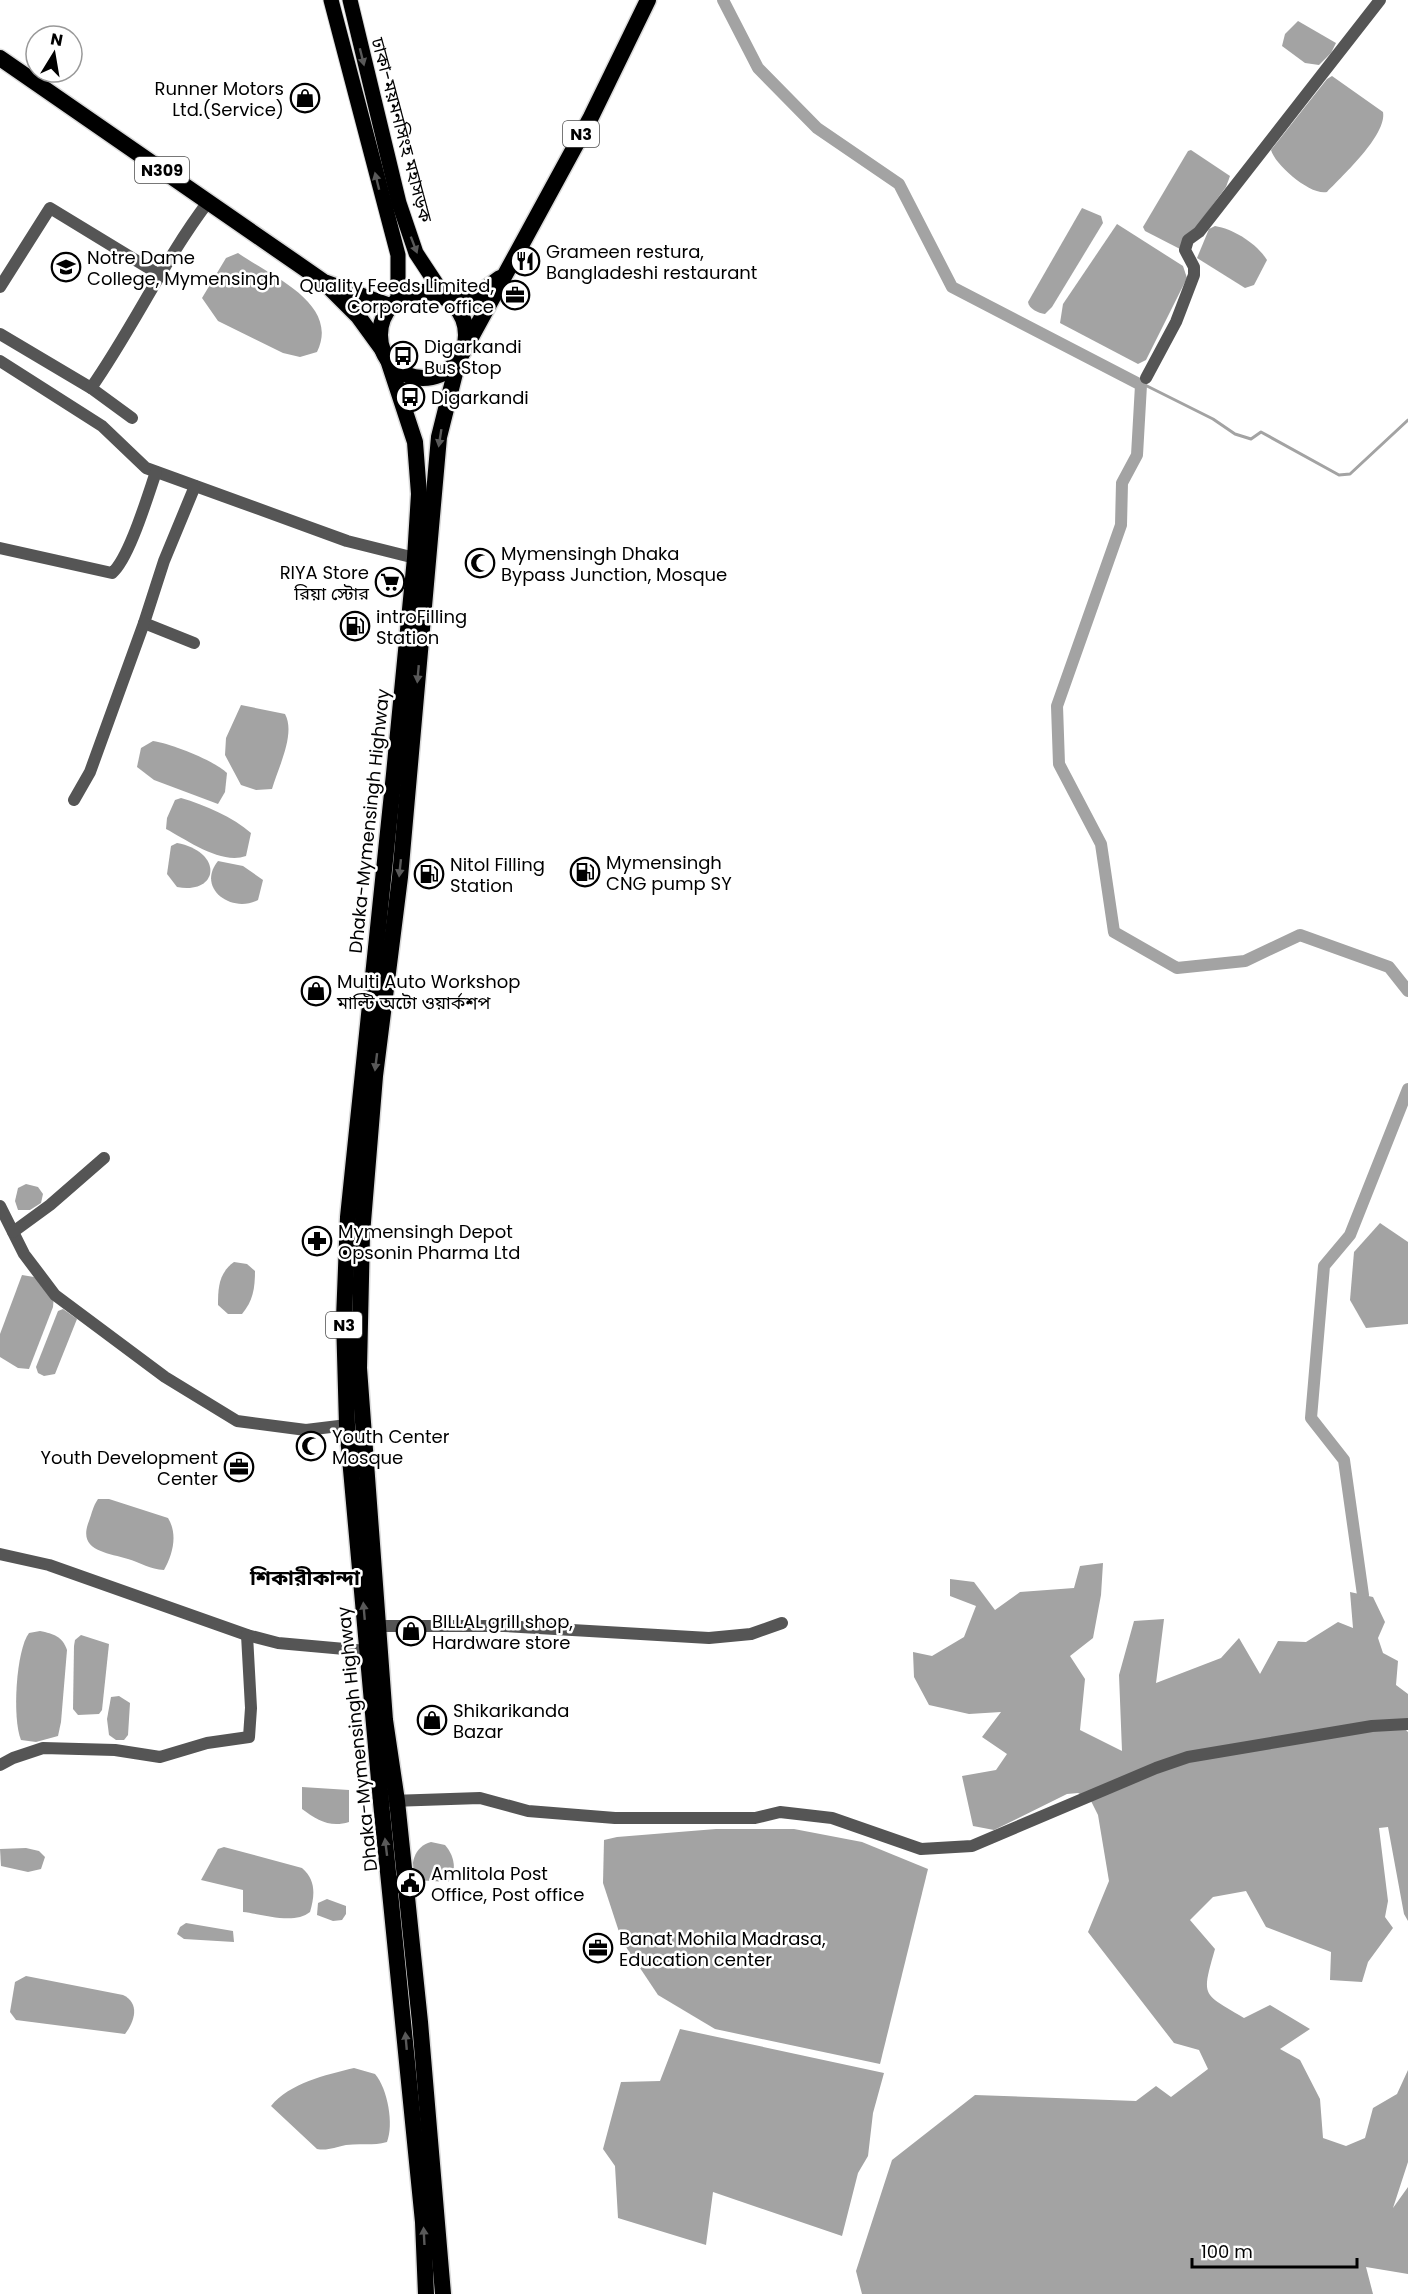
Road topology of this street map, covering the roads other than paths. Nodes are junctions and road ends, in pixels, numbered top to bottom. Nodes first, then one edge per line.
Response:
1 (331, 0) edge
2 (350, 0) edge
3 (648, 0) edge
4 (1380, 0) edge
5 (0, 58) edge
6 (208, 202) junction
7 (510, 267) junction
8 (160, 275) junction
9 (324, 282) junction
10 (0, 287) edge
11 (448, 299) junction
12 (394, 303) junction
13 (0, 334) edge
14 (385, 355) junction
15 (460, 357) junction
16 (0, 361) edge
17 (1146, 378) dead end
18 (91, 388) junction
19 (132, 418) dead end
20 (156, 472) junction
21 (195, 486) junction
22 (0, 548) edge
23 (415, 558) junction
24 (144, 623) junction
25 (194, 642) dead end
26 (74, 801) dead end
27 (104, 1158) dead end
28 (0, 1206) edge
29 (13, 1232) junction
30 (347, 1425) junction
31 (0, 1554) edge
32 (782, 1623) dead end
33 (378, 1626) junction
34 (248, 1635) junction
35 (367, 1651) junction
36 (1408, 1724) edge
37 (0, 1766) edge
38 (389, 1801) junction
39 (426, 2294) edge
40 (443, 2294) edge

12 -> 1 main road, ঢাকা-ময়মনসিংহ মহাসড়ক
2 -> 11 main road, ঢাকা-ময়মনসিংহ মহাসড়ক
3 - 7 highway, N3
4 - 17 street
5 - 6 highway, N309
6 - 8 street
6 - 9 highway, N309
7 - 11 highway, N3
7 - 15 highway, N3
8 - 10 street
8 - 18 street
9 - 12 highway, N309
9 - 14 highway, N309
11 - 12 highway, N3
11 - 15 highway, N3
12 - 14 highway, N3
13 - 18 street
14 - 15 highway
14 - 23 highway, Dhaka-Mymensingh Highway / N3
15 -> 33 highway, Dhaka-Mymensingh Highway / N3
16 - 20 street
18 - 19 street
20 - 21 street
20 - 22 street
21 - 23 street
21 - 24 street
23 - 30 highway, Dhaka-Mymensingh Highway / N3
24 - 25 street
24 - 26 street
27 - 29 street
28 - 29 street
29 - 30 street
35 -> 30 highway, Dhaka-Mymensingh Highway / N3
31 - 34 street
32 - 33 street
33 - 38 highway, Dhaka-Mymensingh Highway / N3
34 - 35 street
34 - 37 street
35 - 38 highway, Dhaka-Mymensingh Highway / N3
36 - 38 street
39 -> 38 highway, Dhaka-Mymensingh Highway / N3
38 - 40 highway, Dhaka-Mymensingh Highway / N3

